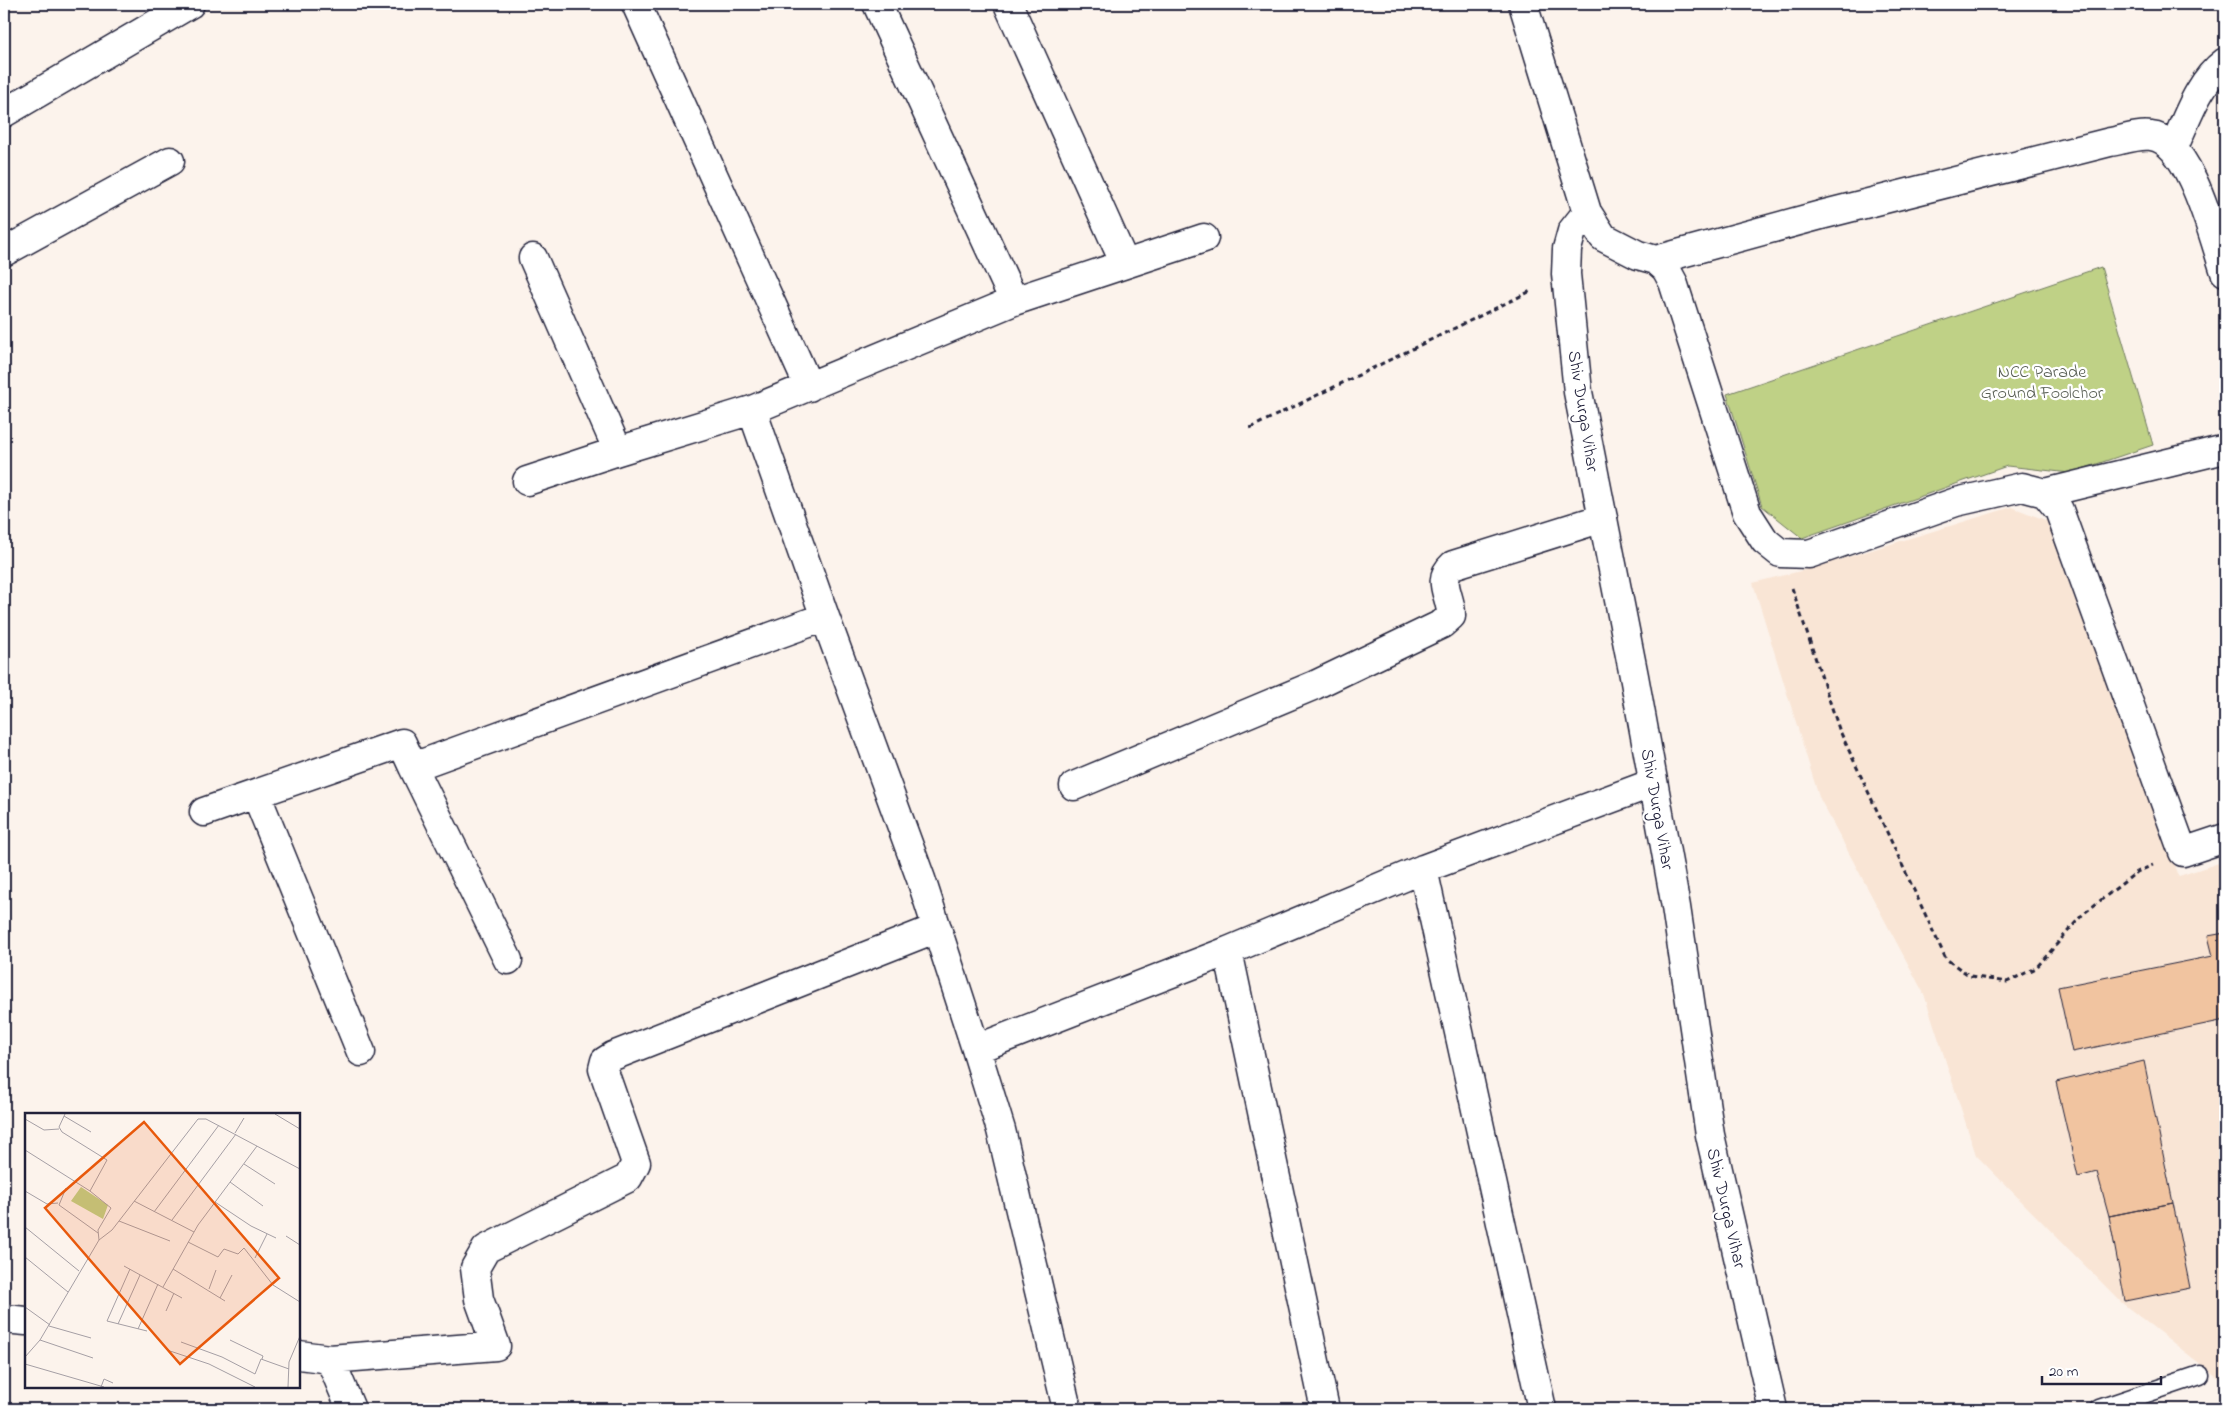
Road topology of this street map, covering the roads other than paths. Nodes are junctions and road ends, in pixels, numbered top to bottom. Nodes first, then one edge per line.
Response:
1 (190, 4) edge
2 (636, 4) edge
3 (877, 4) edge
4 (1008, 4) edge
5 (1523, 4) edge
6 (2225, 62) edge
7 (4, 113) edge
8 (2174, 147) junction
9 (170, 161) dead end
10 (1587, 212) junction
11 (1204, 238) dead end
12 (4, 252) edge
13 (533, 258) dead end
14 (1656, 260) junction
15 (1125, 264) junction
16 (2225, 272) edge
17 (1014, 301) junction
18 (810, 387) junction
19 (752, 410) junction
20 (2225, 449) edge
21 (618, 451) junction
22 (527, 481) dead end
23 (2045, 493) junction
24 (1602, 518) junction
25 (824, 617) junction
26 (413, 767) junction
27 (1653, 783) junction
28 (1074, 786) dead end
29 (256, 794) junction
30 (204, 812) dead end
31 (2225, 838) edge
32 (1423, 869) junction
33 (937, 928) junction
34 (1228, 951) junction
35 (508, 960) dead end
36 (976, 1049) junction
37 (361, 1052) dead end
38 (4, 1319) edge
39 (25, 1321) edge
40 (300, 1354) edge
41 (330, 1359) junction
42 (2200, 1375) dead end
43 (351, 1409) edge
44 (1067, 1409) edge
45 (1325, 1409) edge
46 (1542, 1409) edge
47 (1773, 1409) edge
48 (2099, 1409) edge

1 - 7 street
2 - 18 street
3 - 17 street
4 - 15 street
5 - 10 street
6 - 8 street
8 - 14 street
8 - 16 street
9 - 12 street
10 - 14 street
10 - 24 street, Shiv Durga Vihar
11 - 15 street
13 - 21 street
14 - 23 street
15 - 17 street
17 - 18 street
18 - 19 street
19 - 21 street
19 - 25 street
20 - 23 street
21 - 22 street
23 - 31 street
24 - 27 street, Shiv Durga Vihar
24 - 28 street
25 - 26 street
25 - 33 street
26 - 29 street
26 - 35 street
27 - 32 street
27 - 47 street, Shiv Durga Vihar
29 - 30 street
29 - 37 street
32 - 34 street
32 - 46 street
33 - 36 street
33 - 41 street
34 - 36 street
34 - 45 street
36 - 44 street
38 - 39 street
40 - 41 street
41 - 43 street
42 - 48 lane

